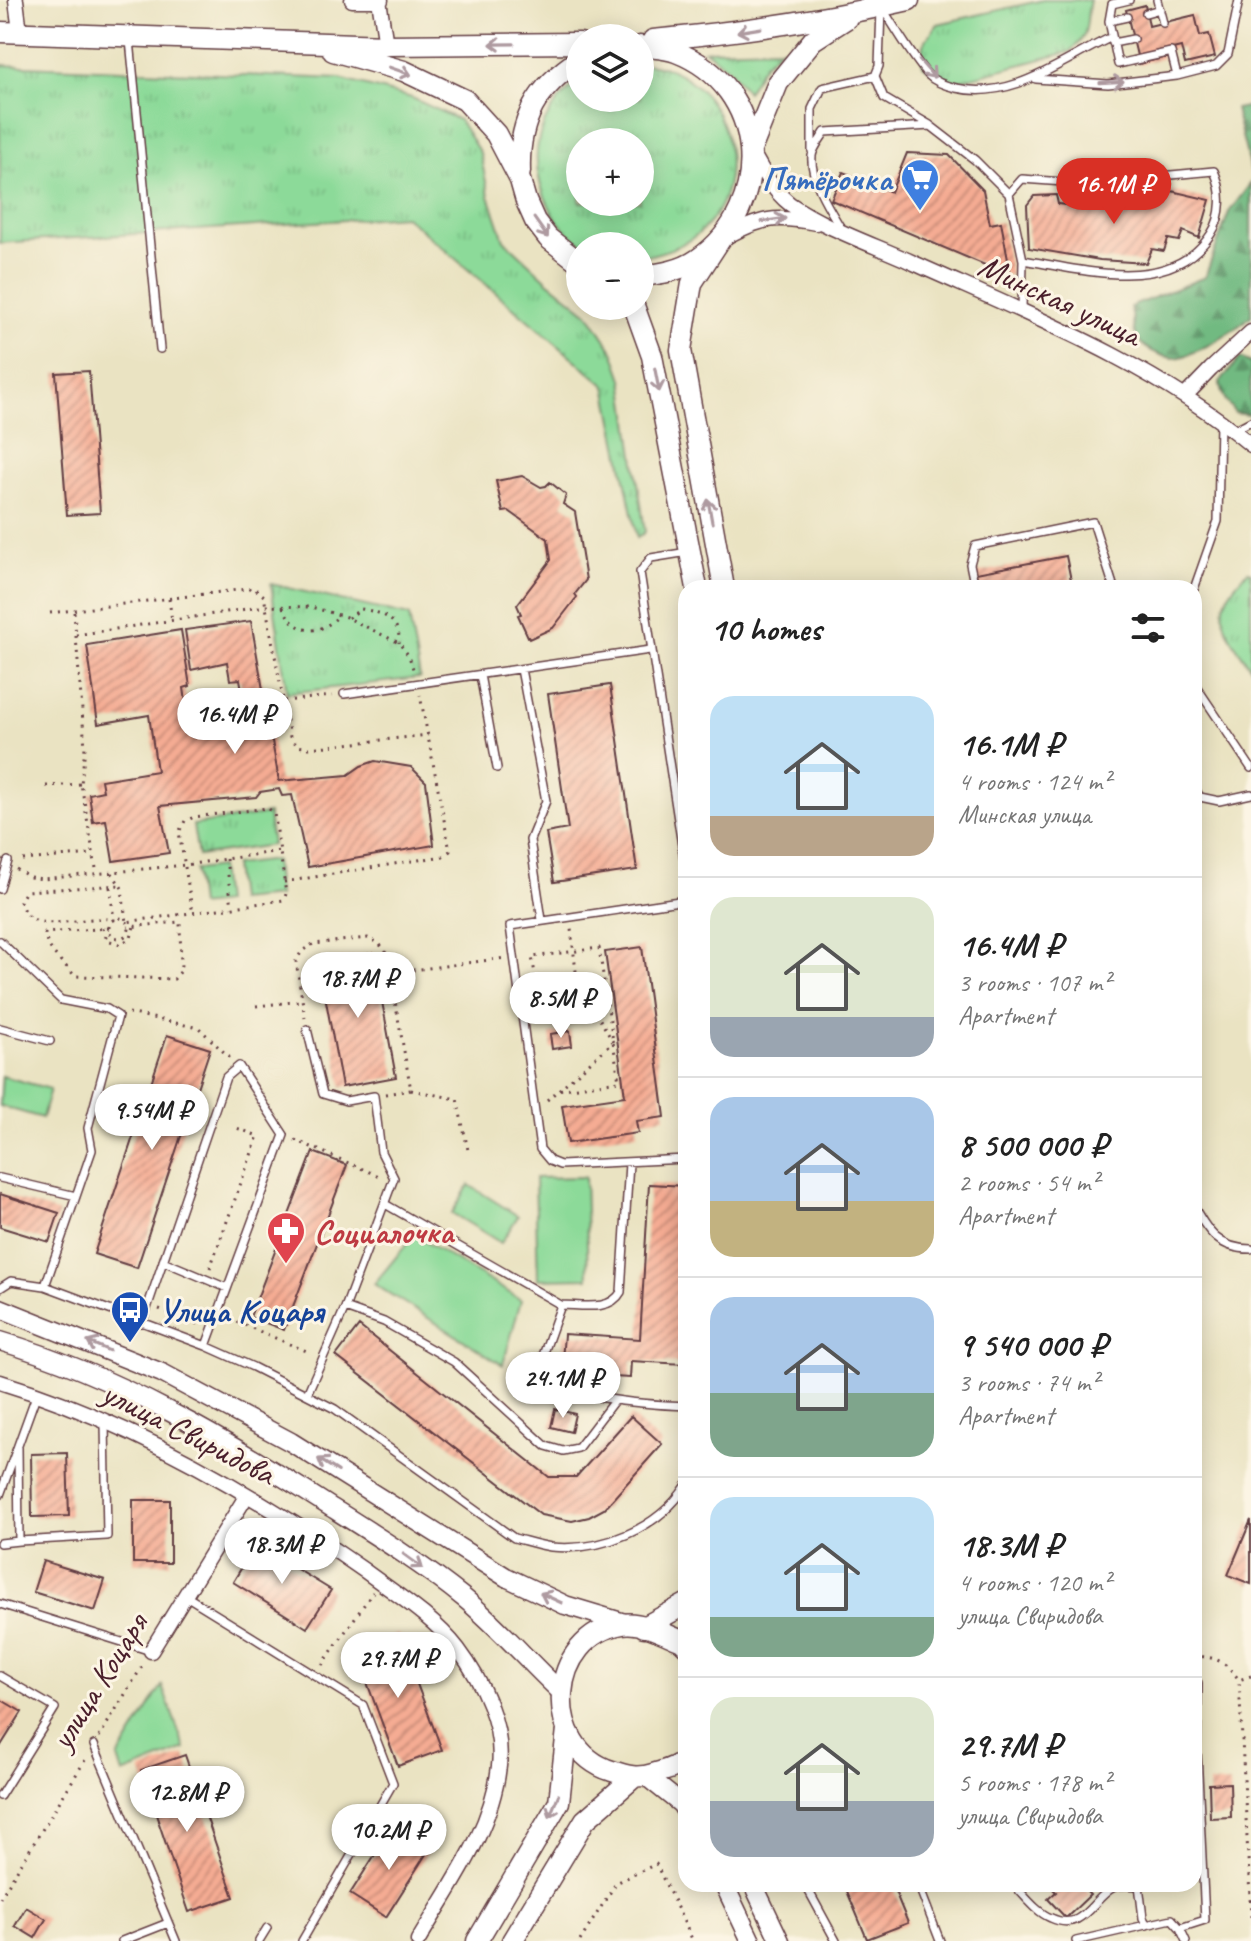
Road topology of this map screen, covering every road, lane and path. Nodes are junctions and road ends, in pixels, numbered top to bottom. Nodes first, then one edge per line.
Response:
1 (16, 0) edge
2 (352, 0) edge
3 (380, 0) edge
4 (909, 0) edge
5 (1129, 0) edge
6 (1157, 0) edge
7 (1239, 0) edge
8 (881, 6) junction
9 (853, 7) edge
10 (1160, 9) junction
11 (1146, 13) dead end
12 (1127, 17) dead end
13 (1109, 21) junction
14 (1163, 23) dead end
15 (10, 32) edge
16 (130, 36) junction
17 (1133, 39) dead end
18 (1113, 40) junction
19 (298, 42) junction
20 (654, 42) edge
21 (566, 43) edge
22 (386, 45) junction
23 (654, 47) edge
24 (566, 68) edge
25 (875, 76) junction
26 (1177, 76) junction
27 (1034, 78) junction
28 (931, 126) junction
29 (751, 150) junction
30 (812, 154) junction
31 (520, 180) junction
32 (1009, 194) junction
33 (837, 228) junction
34 (720, 240) junction
35 (566, 252) edge
36 (1023, 260) junction
37 (654, 274) edge
38 (1022, 312) junction
39 (639, 320) edge
40 (1251, 332) edge
41 (160, 349) dead end
42 (1186, 395) junction
43 (1220, 420) junction
44 (1251, 421) edge
45 (1234, 430) junction
46 (1251, 445) edge
47 (690, 552) junction
48 (695, 580) edge
49 (723, 580) edge
50 (973, 580) edge
51 (1111, 580) edge
52 (1197, 580) edge
53 (169, 599) junction
54 (266, 606) junction
55 (283, 607) junction
56 (74, 611) junction
57 (50, 613) dead end
58 (339, 615) junction
59 (348, 618) junction
60 (172, 621) junction
61 (76, 635) junction
62 (399, 643) junction
63 (650, 650) junction
64 (521, 669) junction
65 (480, 675) junction
66 (418, 684) junction
67 (344, 694) joint
68 (1202, 695) edge
69 (283, 702) junction
70 (428, 735) junction
71 (497, 768) dead end
72 (1251, 768) edge
73 (81, 784) junction
74 (46, 786) dead end
75 (1251, 794) edge
76 (1202, 797) edge
77 (678, 823) edge
78 (280, 851) junction
79 (93, 854) junction
80 (226, 859) junction
81 (23, 860) dead end
82 (8, 862) joint
83 (185, 865) junction
84 (112, 873) junction
85 (97, 874) junction
86 (284, 882) junction
87 (121, 885) junction
88 (110, 887) junction
89 (0, 889) edge
90 (678, 901) edge
91 (232, 908) junction
92 (193, 914) junction
93 (569, 916) junction
94 (114, 920) junction
95 (542, 920) junction
96 (126, 922) junction
97 (131, 927) junction
98 (106, 928) junction
99 (120, 938) junction
100 (0, 941) edge
101 (120, 944) junction
102 (574, 952) junction
103 (514, 956) junction
104 (399, 972) junction
105 (577, 980) junction
106 (537, 985) junction
107 (518, 988) junction
108 (301, 1001) junction
109 (256, 1006) dead end
110 (118, 1016) junction
111 (0, 1028) edge
112 (307, 1029) joint
113 (50, 1041) dead end
114 (613, 1042) junction
115 (239, 1066) junction
116 (411, 1090) junction
117 (557, 1090) junction
118 (374, 1096) junction
119 (535, 1111) junction
120 (237, 1128) dead end
121 (284, 1135) junction
122 (468, 1150) dead end
123 (678, 1160) edge
124 (629, 1163) junction
125 (0, 1178) edge
126 (392, 1182) junction
127 (76, 1196) junction
128 (385, 1204) junction
129 (1202, 1221) edge
130 (1251, 1249) edge
131 (163, 1261) junction
132 (0, 1278) edge
133 (206, 1280) junction
134 (11, 1281) junction
135 (45, 1286) junction
136 (0, 1288) edge
137 (227, 1288) junction
138 (148, 1304) junction
139 (561, 1305) junction
140 (0, 1308) edge
141 (345, 1308) junction
142 (218, 1314) junction
143 (142, 1323) junction
144 (212, 1330) junction
145 (0, 1341) edge
146 (206, 1346) junction
147 (322, 1357) junction
148 (0, 1382) edge
149 (37, 1393) junction
150 (307, 1394) junction
151 (613, 1402) junction
152 (678, 1406) edge
153 (105, 1423) junction
154 (18, 1447) junction
155 (0, 1495) edge
156 (247, 1495) junction
157 (678, 1496) edge
158 (19, 1541) junction
159 (0, 1543) edge
160 (380, 1582) junction
161 (186, 1596) junction
162 (0, 1604) edge
163 (678, 1607) edge
164 (634, 1625) junction
165 (678, 1640) edge
166 (151, 1651) junction
167 (1202, 1656) edge
168 (315, 1675) junction
169 (0, 1676) edge
170 (1251, 1676) edge
171 (1239, 1680) junction
172 (560, 1691) junction
173 (567, 1729) junction
174 (94, 1745) junction
175 (678, 1765) edge
176 (640, 1777) junction
177 (0, 1796) edge
178 (678, 1802) edge
179 (1202, 1857) edge
180 (728, 1892) edge
181 (757, 1892) edge
182 (809, 1892) edge
183 (921, 1892) edge
184 (1021, 1892) edge
185 (1108, 1892) edge
186 (1140, 1892) edge
187 (0, 1898) edge
188 (1251, 1917) edge
189 (168, 1923) junction
190 (1147, 1925) junction
191 (267, 1928) dead end
192 (1180, 1928) junction
193 (123, 1941) edge
194 (176, 1941) edge
195 (259, 1941) edge
196 (302, 1941) edge
197 (418, 1941) edge
198 (477, 1941) edge
199 (512, 1941) edge
200 (580, 1941) edge
201 (693, 1941) edge
202 (751, 1941) edge
203 (780, 1941) edge
204 (836, 1941) edge
205 (940, 1941) edge
206 (1076, 1941) edge
207 (1186, 1941) edge

1 - 15 street
2 - 3 street
3 - 22 street
4 - 8 main road
5 - 13 lane
6 - 10 lane
7 - 26 lane
8 - 9 main road
8 - 25 lane
8 -> 27 lane
9 -> 20 main road
9 - 29 main road
10 - 11 lane
10 - 14 lane
12 - 13 lane
13 - 18 lane
15 - 16 main road
16 - 19 main road
16 - 41 lane
17 - 18 lane
18 - 26 lane
18 - 27 lane
19 - 22 main road
19 -> 31 main road
21 -> 22 main road
23 - 29 main road
24 - 31 main road
25 - 28 lane
25 - 30 lane
27 -> 26 lane
28 - 30 lane
28 - 32 lane
29 - 33 street
29 - 34 main road
30 - 33 lane
31 -> 35 main road
32 - 36 lane
32 - 36 lane
34 -> 33 street
33 - 38 street, Минская улица
34 - 37 main road
49 -> 34 main road
36 - 38 lane
38 - 42 street, Минская улица
39 -> 47 main road
40 - 42 street
42 - 43 street, Минская улица
43 - 45 street, Минская улица
43 - 52 lane
44 - 45 lane
45 - 46 street, Минская улица
47 - 48 main road
47 - 63 lane
50 - 51 lane
53 - 54 path
53 - 56 path
53 - 60 path
54 - 55 path
54 - 60 path
54 - 69 path
55 - 58 path
55 - 58 path
56 - 57 path
56 - 61 path
58 - 59 path
59 - 62 path
59 - 62 path
60 - 61 path
61 - 73 path
62 - 66 path
63 - 64 lane
63 - 77 lane
64 - 65 lane
64 - 95 lane
65 - 66 lane
65 - 71 lane
66 - 67 lane
66 - 70 path
67 - 69 path
68 - 72 lane
69 - 70 path
70 - 86 path
73 - 74 path
73 - 79 path
75 - 76 lane
78 - 80 path
78 - 83 path
78 - 86 path
79 - 81 path
79 - 85 path
80 - 83 path
80 - 91 path
82 - 85 path
82 - 89 lane
83 - 84 path
83 - 92 path
84 - 85 path
84 - 87 path
86 - 91 path
87 - 88 path
87 - 96 path
88 - 94 path
88 - 94 path
90 - 93 lane
91 - 92 path
92 - 96 path
93 - 95 lane
93 - 102 path
94 - 96 path
94 - 98 path
95 - 103 lane
96 - 97 path
97 - 98 path
97 - 99 path
97 - 101 path
98 - 99 path
98 - 101 path
99 - 101 path
100 - 110 lane
102 - 105 path
102 - 106 path
102 - 114 path
103 - 104 path
103 - 107 lane
104 - 108 path
104 - 116 path
105 - 106 path
105 - 114 path
106 - 107 path
107 - 119 lane
108 - 109 path
108 - 112 path
110 - 115 path
110 - 127 lane
111 - 113 lane
112 - 118 lane
114 - 117 path
114 - 117 path
115 - 121 lane
115 - 131 lane
116 - 118 path
116 - 122 path
117 - 119 path
118 - 126 lane
119 - 124 lane
120 - 133 path
121 - 126 path
121 - 137 lane
123 - 124 lane
124 - 139 lane
125 - 127 lane
126 - 128 lane
127 - 135 lane
128 - 139 lane
128 - 141 lane
129 - 130 lane
131 - 133 lane
131 - 138 lane
132 - 134 lane
133 - 137 lane
134 - 135 lane
134 - 136 lane
135 - 143 lane
137 - 142 lane
138 - 143 lane
138 - 144 path
139 - 151 lane
164 -> 140 street, улица Свиридова
141 - 147 lane
141 - 151 lane
142 - 144 lane
142 - 147 path
143 - 146 lane
144 - 146 lane
145 -> 172 street, улица Свиридова
146 - 150 lane
147 - 150 lane
148 - 149 street, улица Свиридова
149 - 153 street, улица Свиридова
149 - 154 lane
150 - 157 lane
151 - 152 lane
153 - 156 street, улица Свиридова
153 - 158 lane
154 - 155 lane
154 - 158 lane
156 - 160 street, улица Свиридова
156 - 161 street, улица Коцаря
158 - 159 lane
160 - 168 path
160 - 197 street, улица Свиридова
161 - 166 street, улица Коцаря
161 - 168 lane
162 - 166 lane
163 - 164 main road
164 - 165 main road
164 - 172 main road
166 - 174 path, улица Коцаря
167 - 171 path
168 - 196 lane
169 - 177 lane
170 - 171 path
171 - 188 path
172 - 173 main road
173 - 176 main road
173 -> 198 main road
174 - 187 path, улица Коцаря
174 - 189 lane
175 - 176 main road
176 - 178 street
176 - 199 main road
179 - 192 lane
180 - 202 street
181 - 203 street
182 - 204 lane
183 - 205 lane
184 - 185 lane
186 - 190 lane
189 - 193 lane
189 - 194 lane
190 - 192 lane
190 - 206 lane
191 - 195 lane
192 - 207 lane
200 - 201 path

